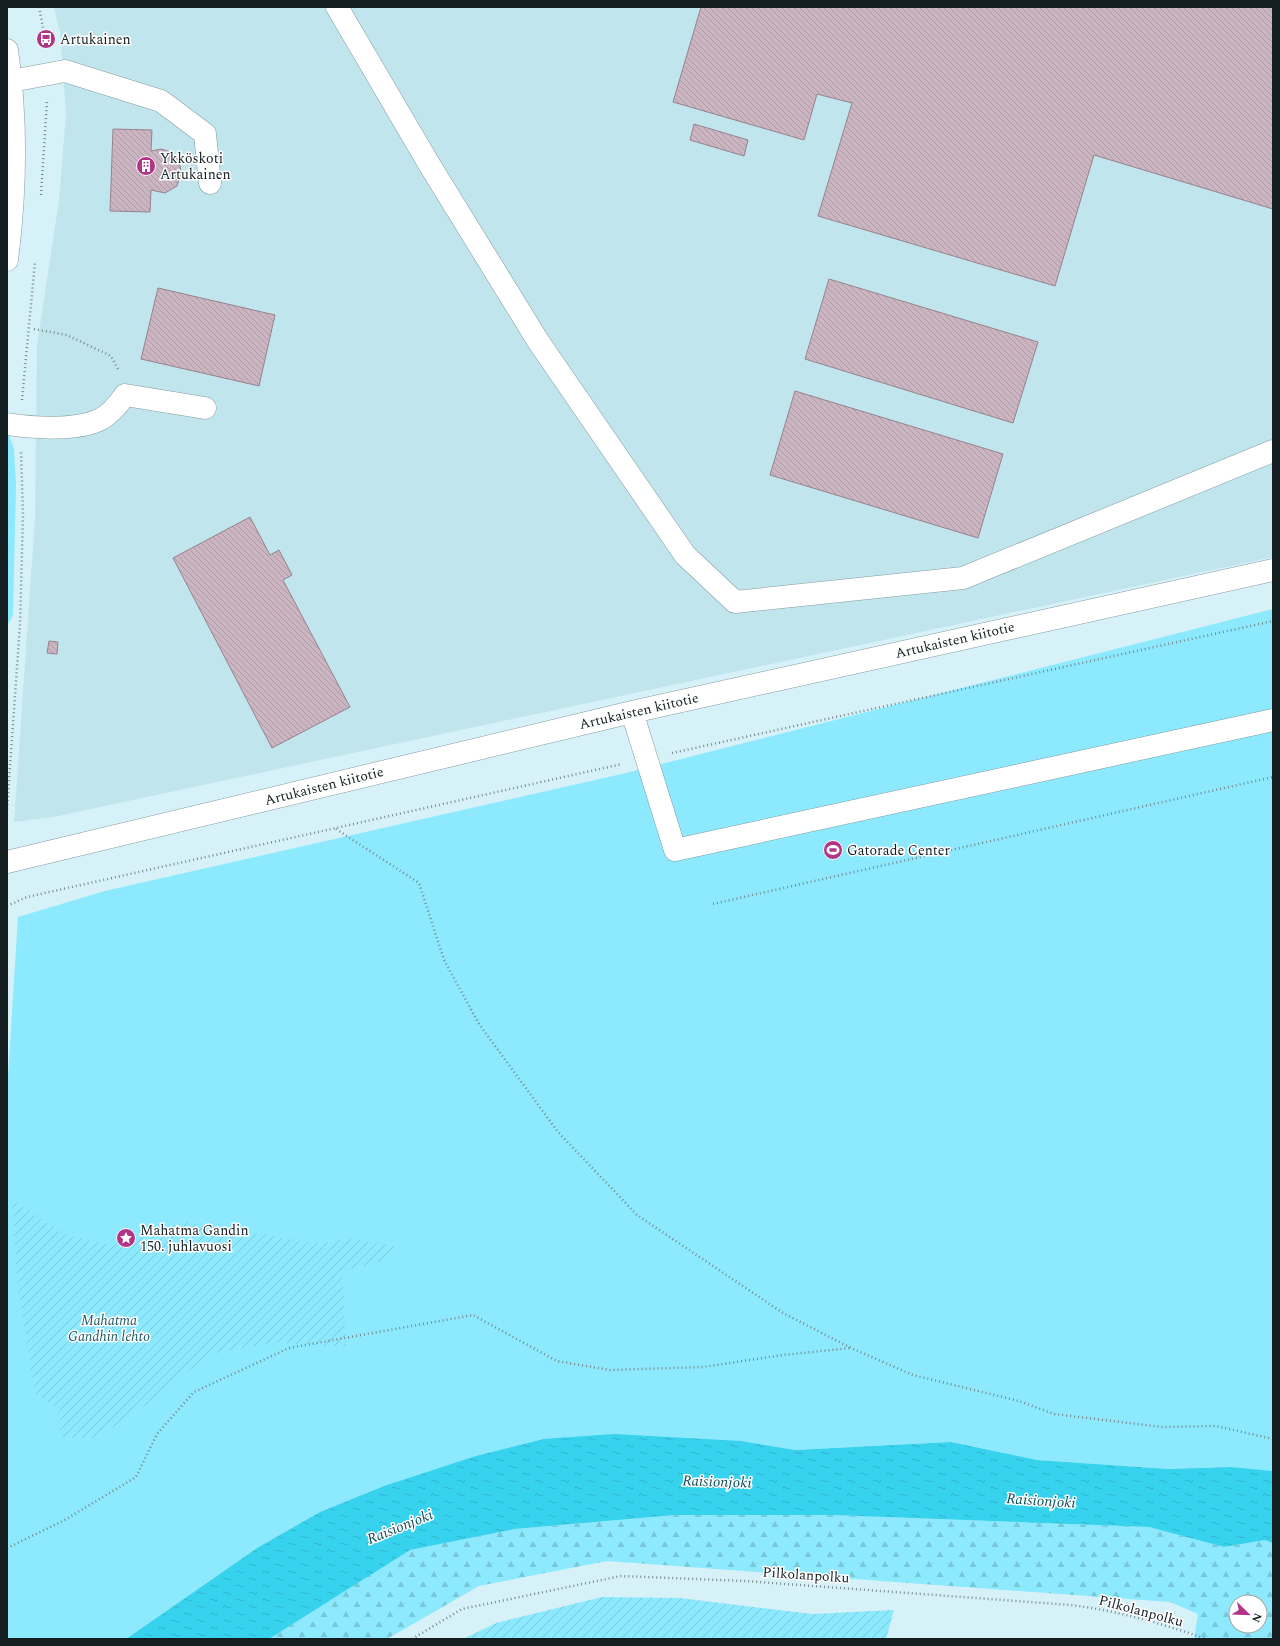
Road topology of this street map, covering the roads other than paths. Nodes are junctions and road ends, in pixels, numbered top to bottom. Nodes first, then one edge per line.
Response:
1 (337, 7) edge
2 (7, 50) edge
3 (11, 81) junction
4 (210, 183) dead end
5 (10, 218) edge
6 (7, 260) edge
7 (205, 408) dead end
8 (7, 424) edge
9 (1273, 452) edge
10 (1273, 570) edge
11 (632, 712) junction
12 (1273, 720) edge
13 (7, 862) edge

1 - 9 street
2 - 3 street
3 - 4 street
3 - 5 street
5 - 6 street
7 - 8 street
10 - 11 street, Artukaisten kiitotie
11 - 12 street
11 - 13 street, Artukaisten kiitotie

